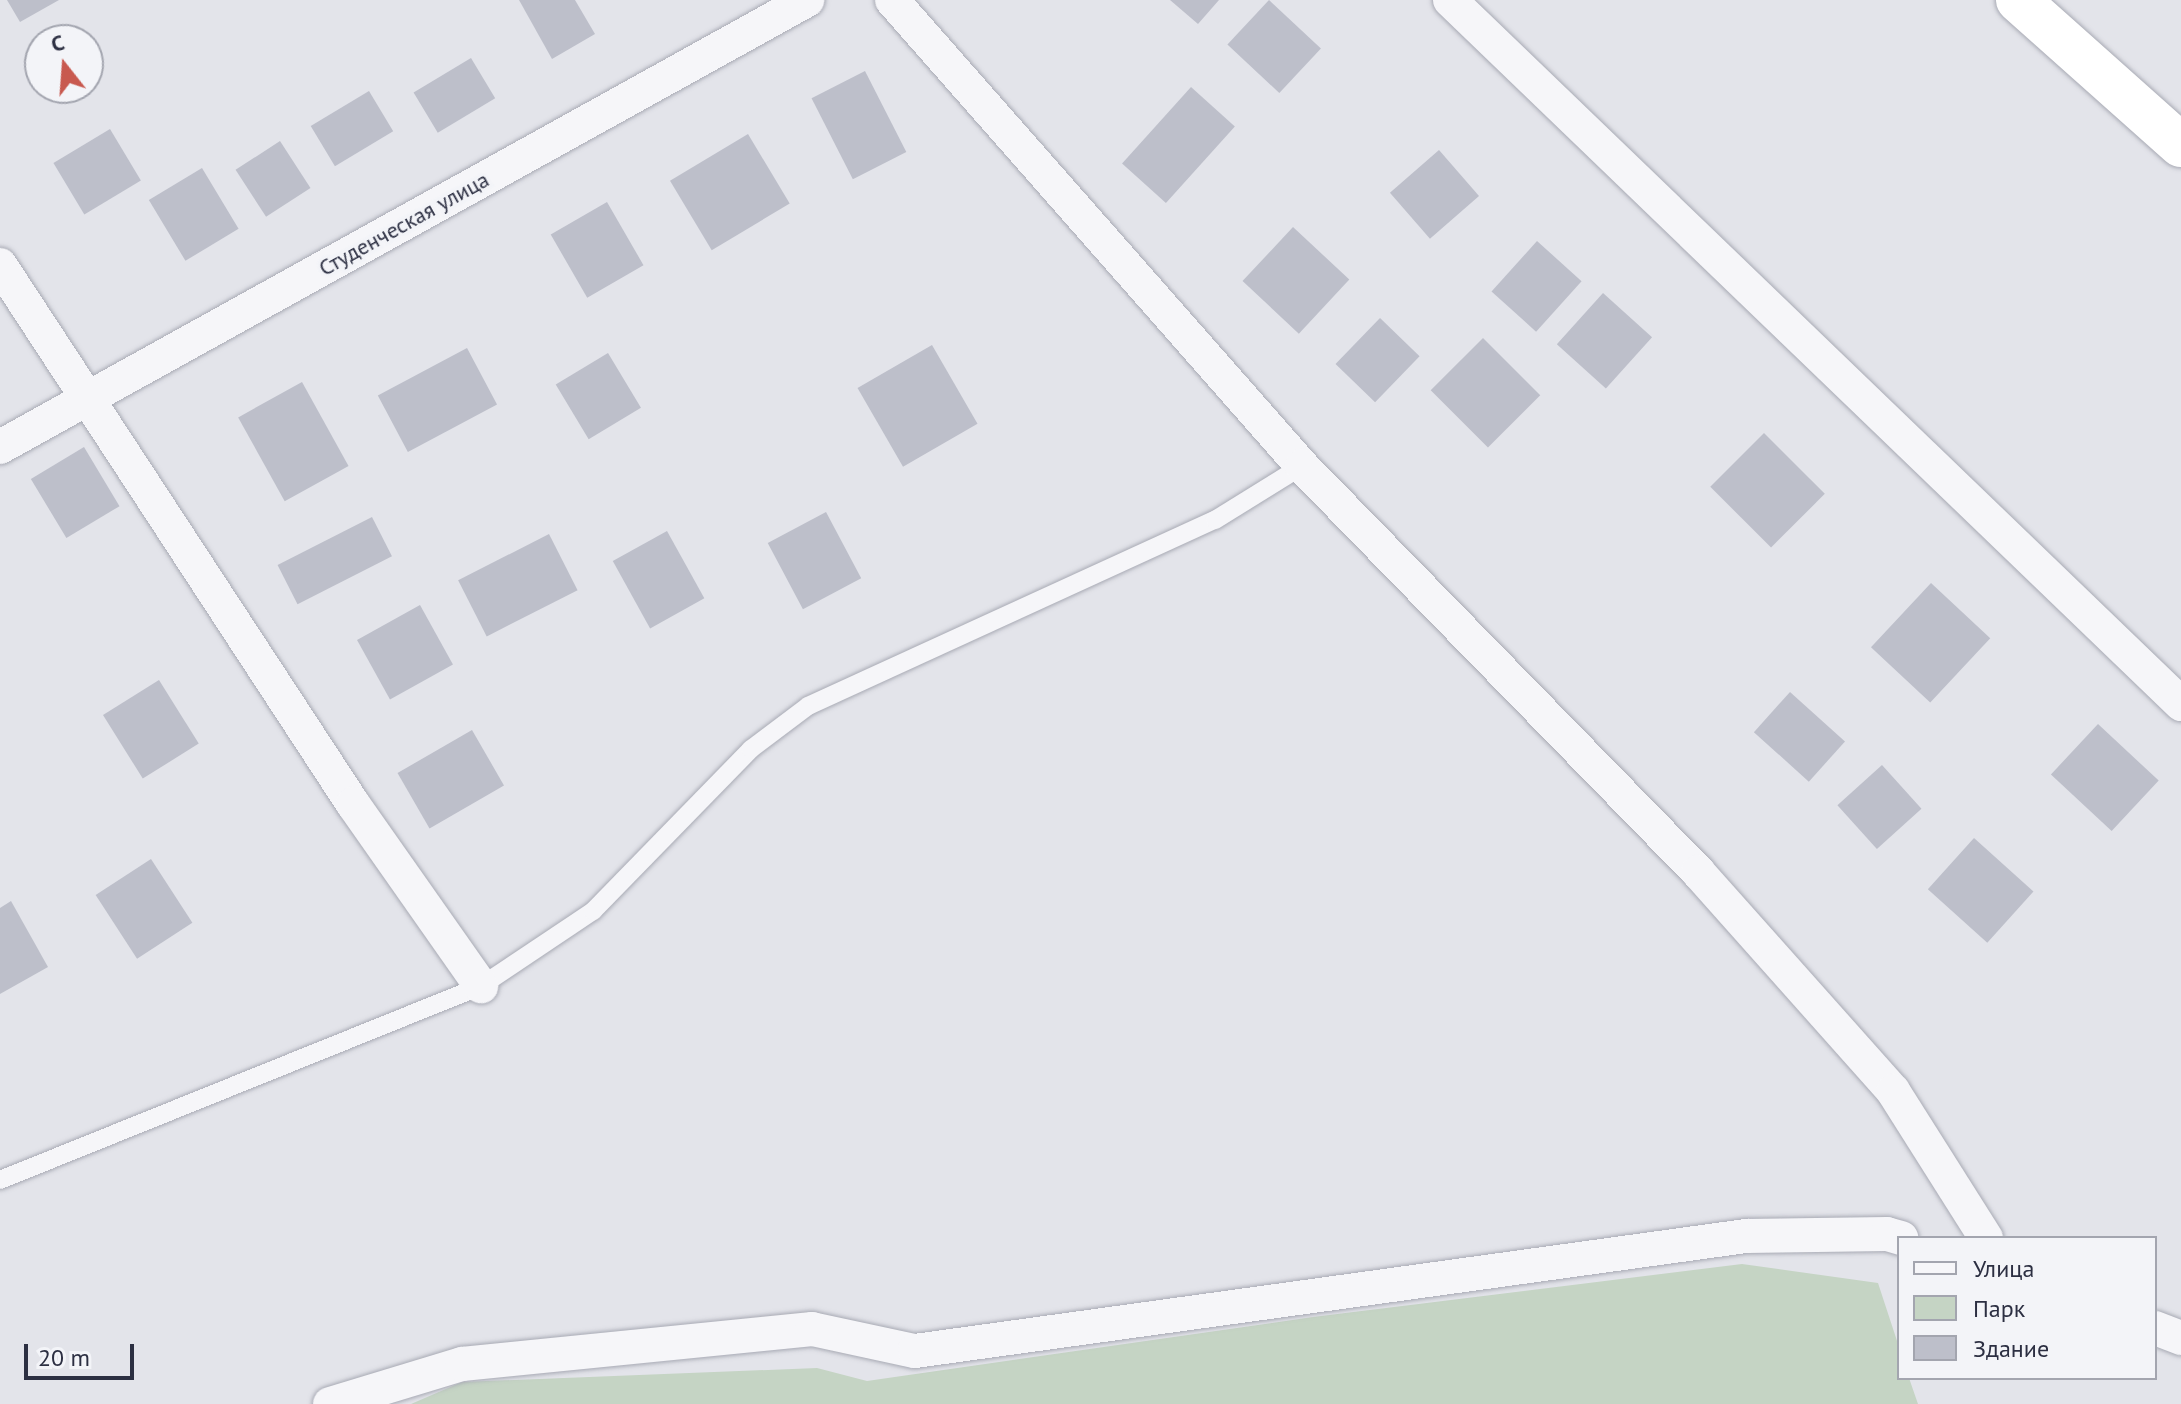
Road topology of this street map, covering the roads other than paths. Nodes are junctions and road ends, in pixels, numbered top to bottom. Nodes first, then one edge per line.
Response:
1 (807, 0) edge
2 (892, 0) edge
3 (1450, 0) edge
4 (2018, 0) edge
5 (2181, 145) edge
6 (0, 265) edge
7 (89, 399) junction
8 (0, 447) edge
9 (1302, 466) junction
10 (2181, 704) edge
11 (481, 986) junction
12 (0, 1180) edge
13 (1985, 1236) edge
14 (1897, 1237) edge
15 (2157, 1329) edge
16 (2181, 1338) edge
17 (330, 1404) edge

1 - 7 street, Студенческая улица
2 - 9 street
3 - 10 street
4 - 5 highway
6 - 7 street
7 - 8 street, Студенческая улица
7 - 11 street
9 - 11 lane
9 - 13 street
11 - 12 lane
14 - 17 street
15 - 16 street

